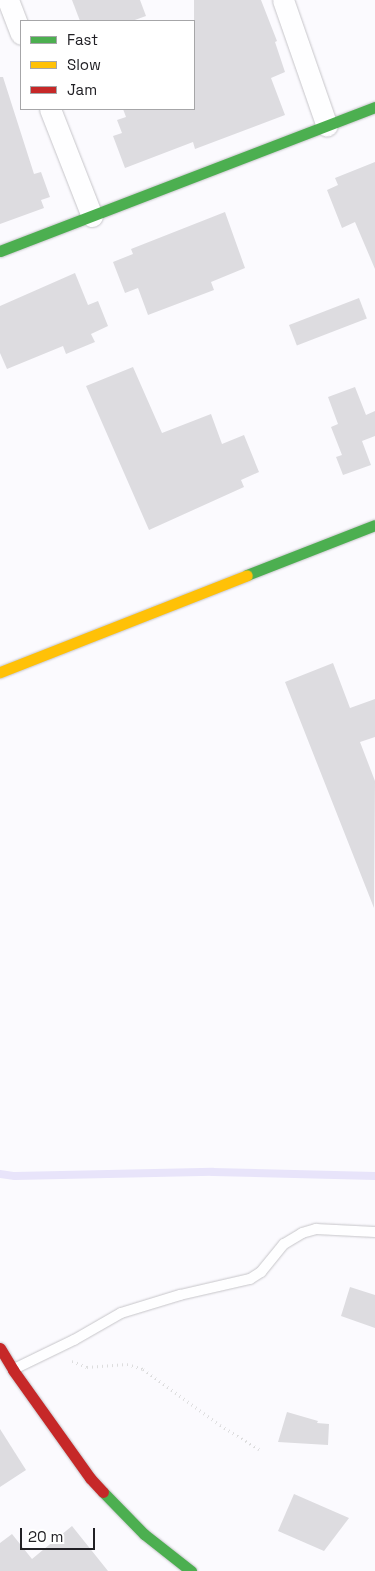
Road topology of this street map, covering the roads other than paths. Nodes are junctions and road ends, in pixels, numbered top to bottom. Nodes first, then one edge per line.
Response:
1 (8, 0) edge
2 (283, 0) edge
3 (20, 31) edge
4 (375, 107) edge
5 (50, 110) edge
6 (327, 126) junction
7 (92, 216) junction
8 (0, 251) edge
9 (375, 525) edge
10 (0, 672) edge
11 (375, 1232) edge
12 (0, 1348) edge
13 (12, 1370) junction
14 (191, 1571) edge

1 - 3 street
2 - 6 street
4 - 6 street
5 - 7 street
6 - 7 street
7 - 8 street
9 - 10 street
11 - 13 lane
12 - 13 street
13 - 14 street

